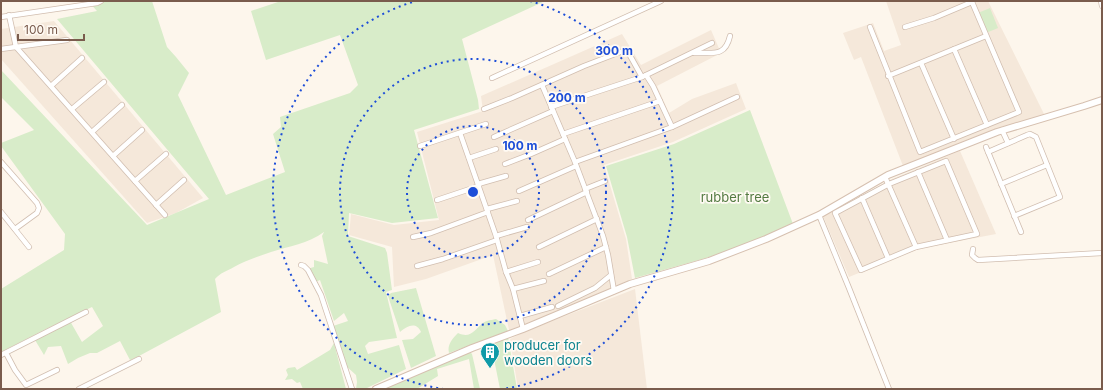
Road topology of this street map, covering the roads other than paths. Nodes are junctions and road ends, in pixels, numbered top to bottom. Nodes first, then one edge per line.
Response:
1 (101, 1) edge
2 (661, 1) edge
3 (1101, 1) edge
4 (972, 2) edge
5 (1102, 6) edge
6 (9, 15) junction
7 (1, 16) edge
8 (870, 27) dead end
9 (905, 27) dead end
10 (730, 36) dead end
11 (986, 36) junction
12 (67, 40) dead end
13 (712, 43) dead end
14 (16, 47) junction
15 (1, 49) edge
16 (954, 49) junction
17 (690, 54) junction
18 (82, 58) dead end
19 (921, 63) junction
20 (644, 76) junction
21 (888, 76) junction
22 (492, 78) dead end
23 (104, 82) dead end
24 (542, 85) junction
25 (51, 86) junction
26 (737, 97) dead end
27 (1102, 100) edge
28 (660, 101) junction
29 (122, 105) dead end
30 (72, 109) junction
31 (484, 109) dead end
32 (552, 109) junction
33 (486, 124) dead end
34 (987, 125) junction
35 (672, 127) junction
36 (142, 130) dead end
37 (1002, 130) junction
38 (92, 132) junction
39 (460, 133) junction
40 (564, 136) junction
41 (494, 137) dead end
42 (954, 139) junction
43 (1008, 143) junction
44 (420, 146) dead end
45 (496, 149) dead end
46 (166, 154) dead end
47 (113, 156) junction
48 (469, 158) junction
49 (1, 162) edge
50 (505, 164) dead end
51 (576, 164) junction
52 (1047, 165) junction
53 (918, 172) junction
54 (506, 176) dead end
55 (886, 177) junction
56 (184, 180) dead end
57 (135, 181) junction
58 (604, 182) dead end
59 (889, 184) junction
60 (1001, 184) junction
61 (478, 185) junction
62 (586, 190) junction
63 (518, 192) dead end
64 (862, 198) junction
65 (438, 200) dead end
66 (517, 201) dead end
67 (156, 205) junction
68 (488, 211) junction
69 (1, 212) edge
70 (165, 215) dead end
71 (819, 215) junction
72 (1014, 216) junction
73 (597, 219) junction
74 (528, 220) dead end
75 (527, 227) dead end
76 (15, 229) junction
77 (1021, 232) dead end
78 (413, 237) dead end
79 (496, 238) junction
80 (947, 240) junction
81 (29, 247) dead end
82 (539, 247) dead end
83 (606, 247) junction
84 (916, 247) junction
85 (973, 249) dead end
86 (1102, 253) edge
87 (888, 258) junction
88 (538, 262) dead end
89 (301, 265) dead end
90 (417, 266) dead end
91 (506, 272) junction
92 (549, 274) dead end
93 (611, 275) junction
94 (544, 281) dead end
95 (513, 289) junction
96 (614, 291) junction
97 (86, 312) dead end
98 (520, 316) junction
99 (523, 328) junction
100 (4, 354) edge
101 (139, 359) dead end
102 (57, 370) dead end
103 (79, 389) edge
104 (352, 389) edge
105 (376, 389) edge
106 (889, 389) edge

1 - 6 street
2 - 22 street
3 - 5 street
4 - 9 street
4 - 11 street
6 - 7 street
6 - 14 street
8 - 21 street
10 - 17 street
11 - 16 street
11 - 34 street
12 - 14 street
13 - 17 street
14 - 15 street
14 - 25 street
16 - 19 street
16 - 34 street
17 - 20 street
18 - 25 street
19 - 21 street
19 - 42 street
20 - 24 street
20 - 28 street
20 - 32 street
21 - 42 street
23 - 30 street
24 - 31 street
24 - 32 street
25 - 30 street
26 - 35 street
27 - 37 street
28 - 35 street
28 - 40 street
29 - 38 street
30 - 38 street
32 - 40 street
32 - 41 street
33 - 39 street
34 - 42 street
35 - 51 street
36 - 47 street
37 - 43 street
37 - 55 street
38 - 47 street
39 - 44 street
39 - 48 street
40 - 50 street
40 - 51 street
43 - 52 street
43 - 60 street
45 - 48 street
46 - 57 street
47 - 57 street
48 - 61 street
49 - 76 street
51 - 62 street
51 - 63 street
52 - 60 street
52 - 72 street
53 - 59 street
53 - 80 street
53 - 80 street
54 - 61 street
55 - 59 street
55 - 71 street
56 - 67 street
57 - 67 street
58 - 62 street
59 - 64 street
59 - 84 street
60 - 72 street
61 - 65 street
61 - 68 street
62 - 73 street
62 - 74 street
64 - 87 street
64 - 87 street
66 - 68 street
67 - 70 street
68 - 78 street
68 - 79 street
69 - 76 street
71 - 96 street
71 - 106 street
72 - 77 street
73 - 82 street
73 - 83 street
75 - 79 street
76 - 81 street
79 - 90 street
79 - 91 street
80 - 84 street
83 - 92 street
83 - 93 street
84 - 87 street
85 - 86 street
88 - 91 street
89 - 104 street
91 - 95 street
93 - 96 street
93 - 98 street
94 - 95 street
95 - 98 street
96 - 99 street
97 - 100 street
98 - 99 street
99 - 105 street
100 - 102 street
101 - 103 street

